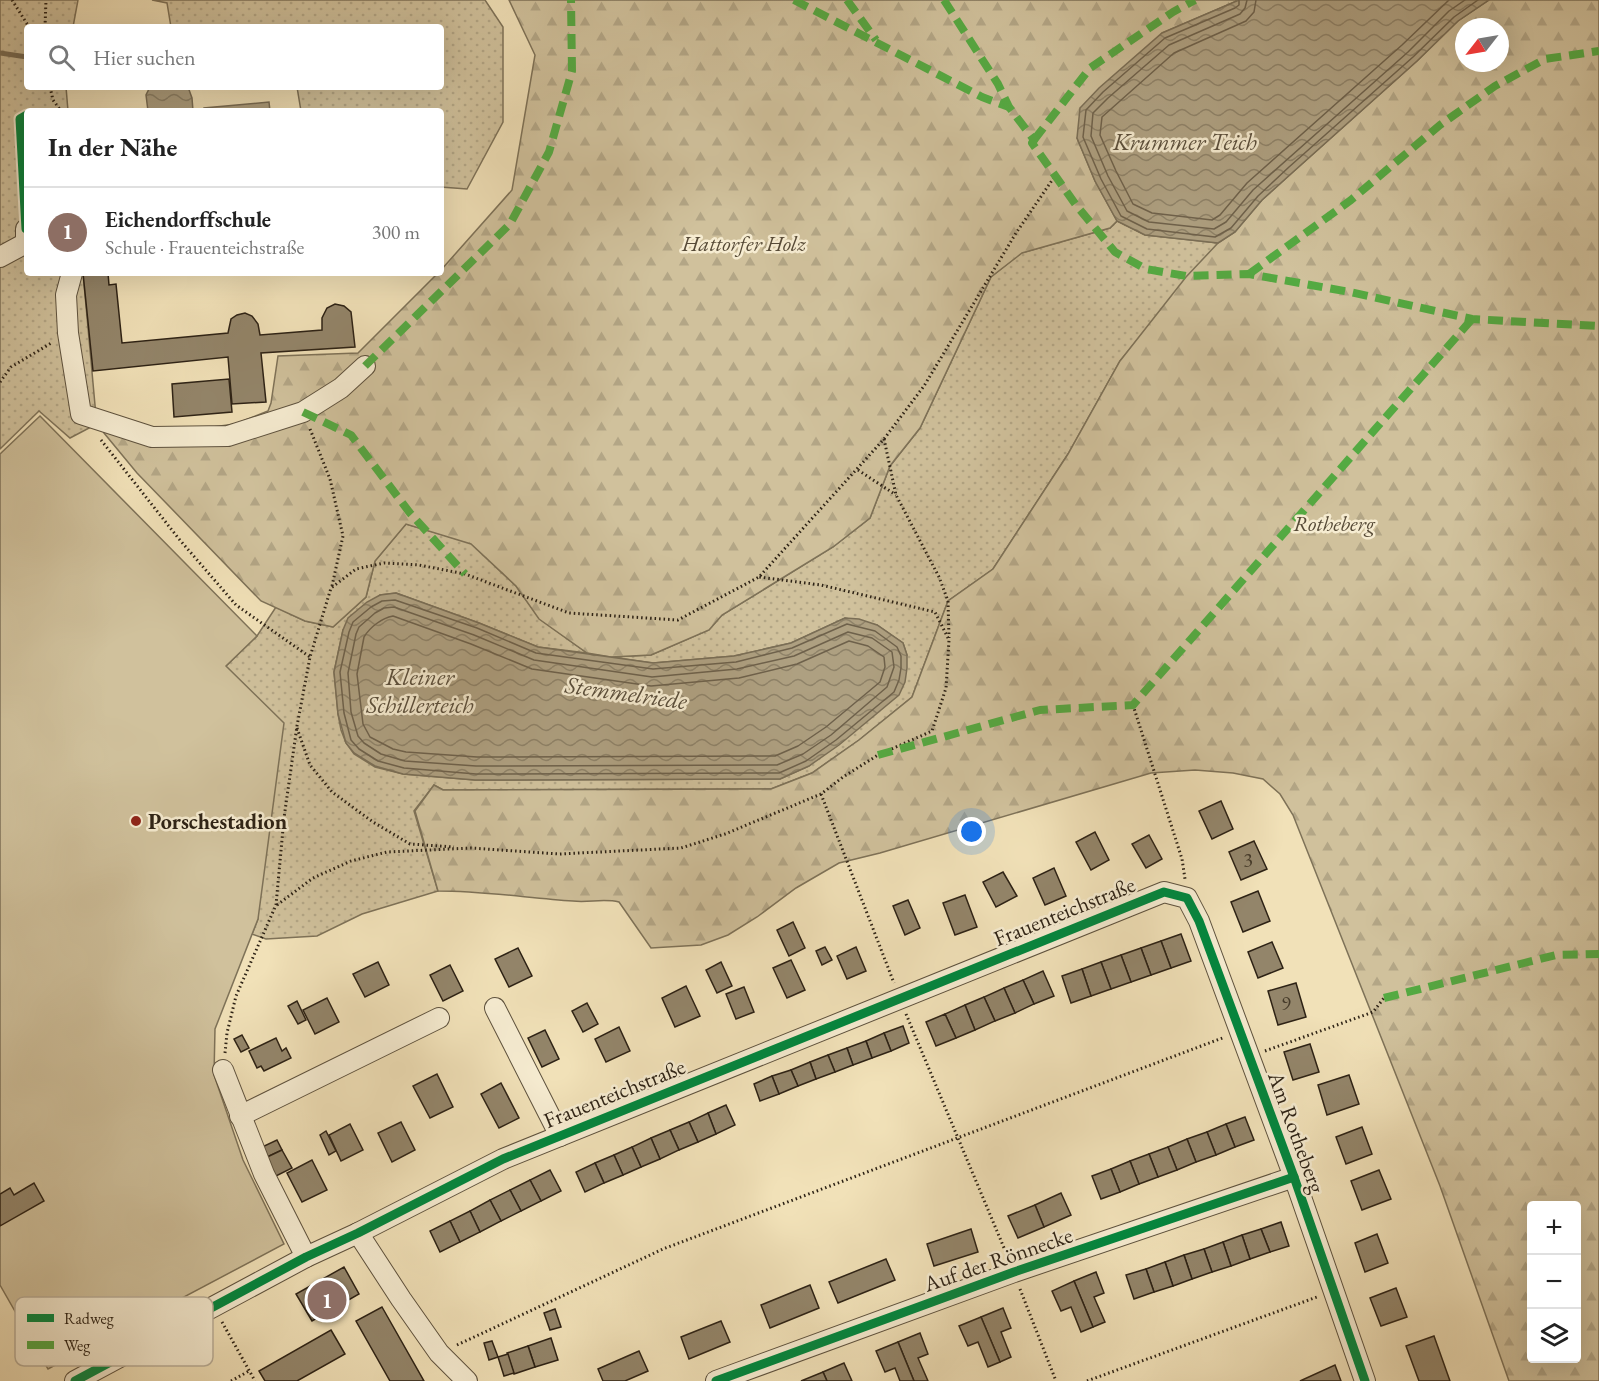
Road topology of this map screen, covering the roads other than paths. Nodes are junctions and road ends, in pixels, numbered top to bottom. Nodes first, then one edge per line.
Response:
1 (24, 240) edge
2 (0, 257) edge
3 (71, 276) edge
4 (365, 366) dead end
5 (1188, 898) joint
6 (495, 1008) dead end
7 (439, 1018) dead end
8 (223, 1070) road end
9 (240, 1116) junction
10 (560, 1136) junction
11 (1294, 1178) junction
12 (358, 1233) junction
13 (306, 1257) junction
14 (213, 1307) edge
15 (103, 1366) edge
16 (75, 1381) edge
17 (467, 1381) edge
18 (716, 1381) edge
19 (1365, 1381) edge

1 - 2 street
3 - 4 street
5 - 10 street, Frauenteichstraße
5 - 11 street, Am Rotheberg
6 - 10 street
7 - 9 street
8 - 9 street
9 - 13 street
10 - 12 street, Frauenteichstraße
11 - 18 street, Auf der Rönnecke
11 - 19 street, Am Rotheberg
12 - 13 street, Frauenteichstraße
12 - 17 street
13 - 14 street, Frauenteichstraße
15 - 16 street, Frauenteichstraße

